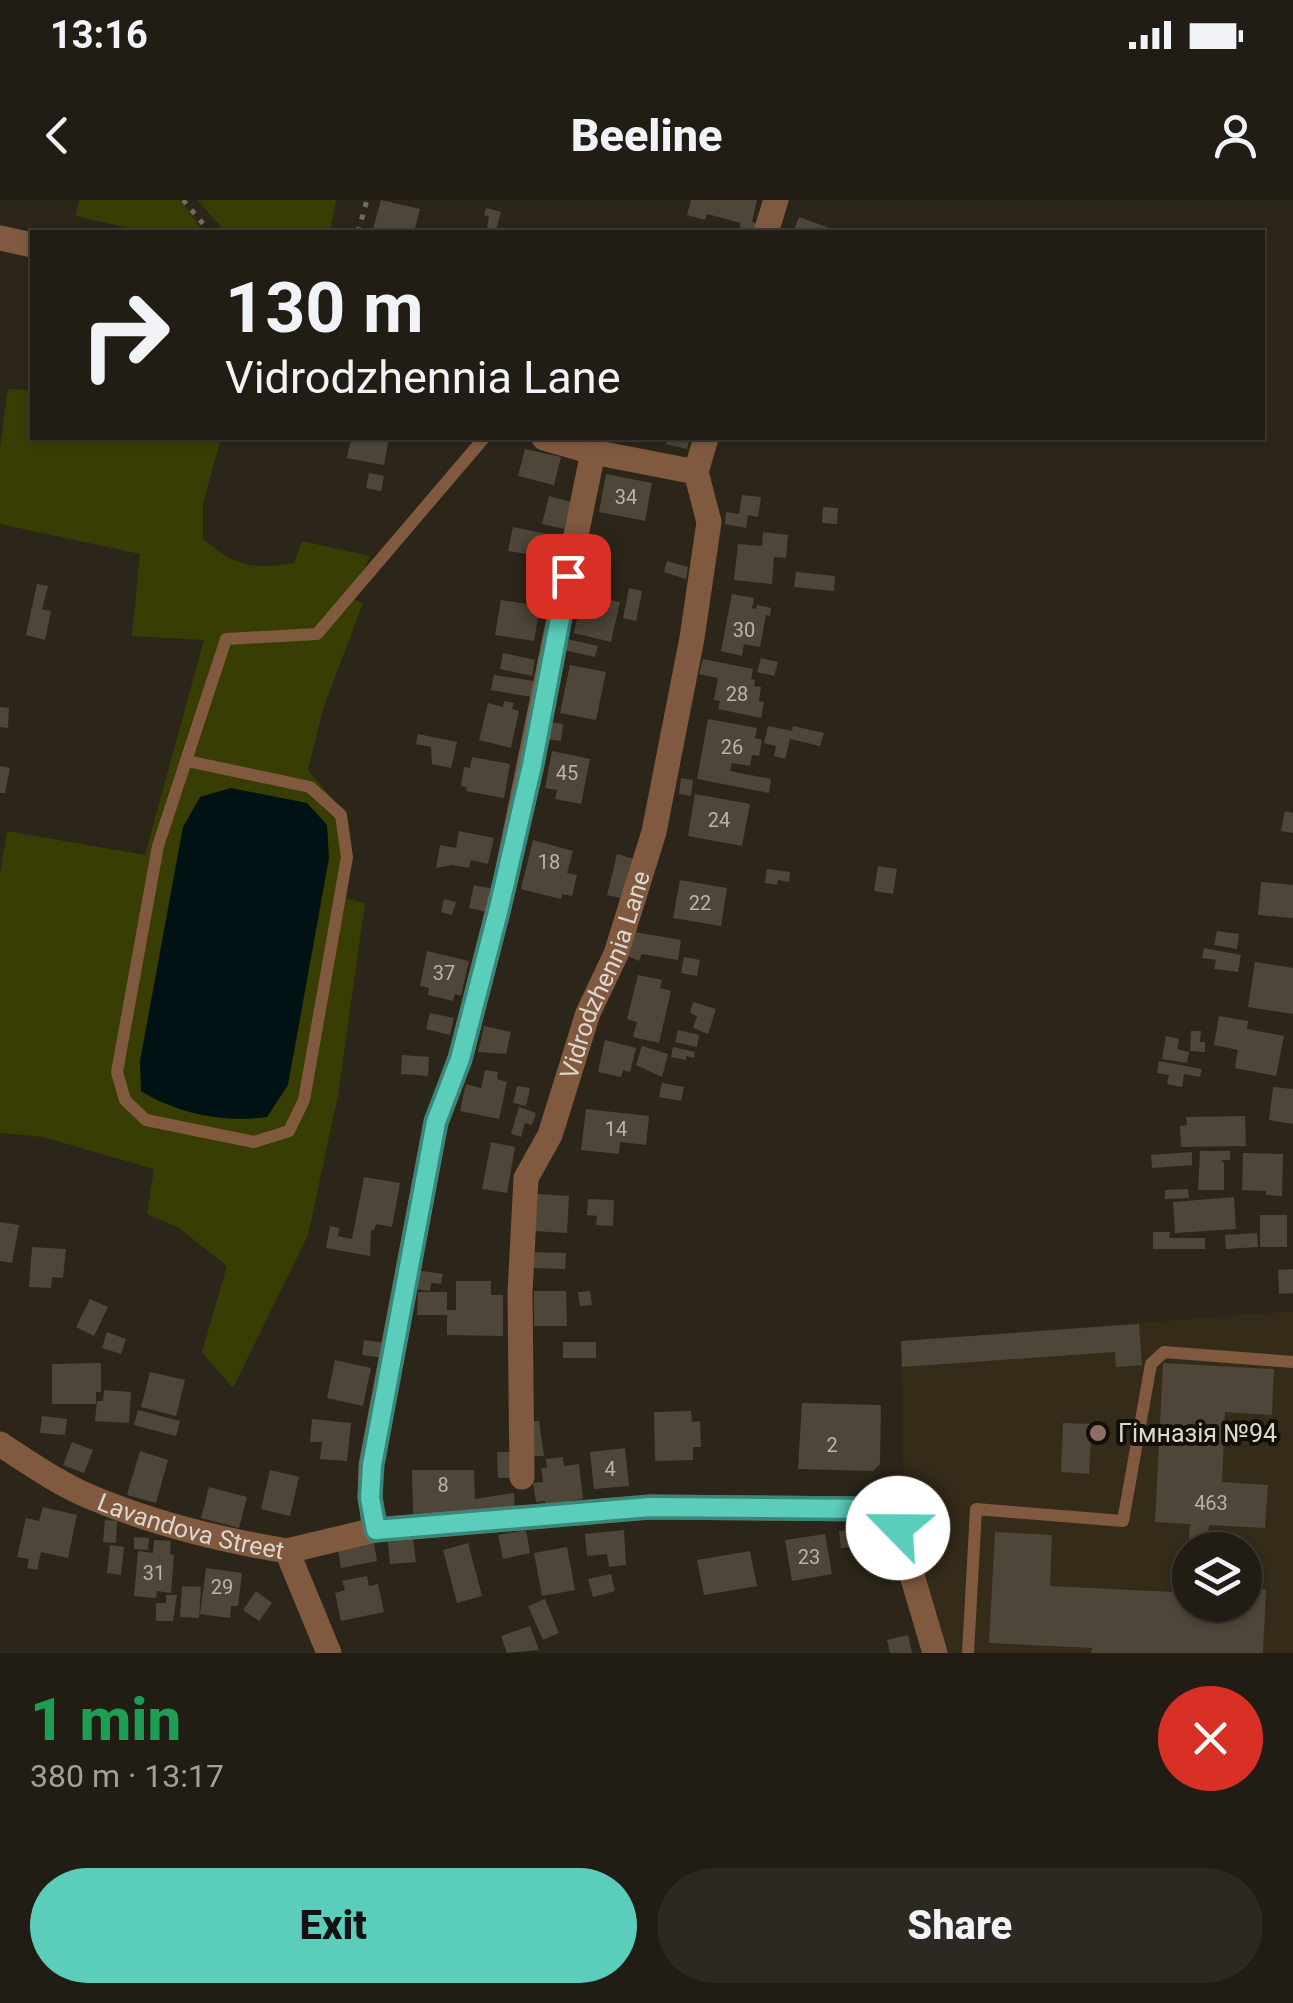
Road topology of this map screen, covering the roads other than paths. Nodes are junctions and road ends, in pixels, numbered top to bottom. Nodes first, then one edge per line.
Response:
1 (776, 200) edge
2 (767, 230) edge
3 (0, 238) edge
4 (30, 245) edge
5 (482, 440) edge
6 (551, 440) edge
7 (705, 440) edge
8 (594, 452) junction
9 (696, 472) junction
10 (187, 761) junction
11 (1293, 1362) edge
12 (0, 1444) edge
13 (522, 1477) dead end
14 (376, 1530) junction
15 (287, 1552) junction
16 (329, 1653) edge
17 (935, 1653) edge
18 (968, 1653) edge

1 - 2 street
3 - 4 street
5 - 10 lane
6 - 8 street
7 - 9 street
8 - 9 street
8 - 14 street
9 - 13 street, Vidrodzhennia Lane
10 - 10 lane
11 - 18 lane
12 - 15 street, Lavandova Street
14 - 15 street
14 - 17 street
15 - 16 street, Lavandova Street

